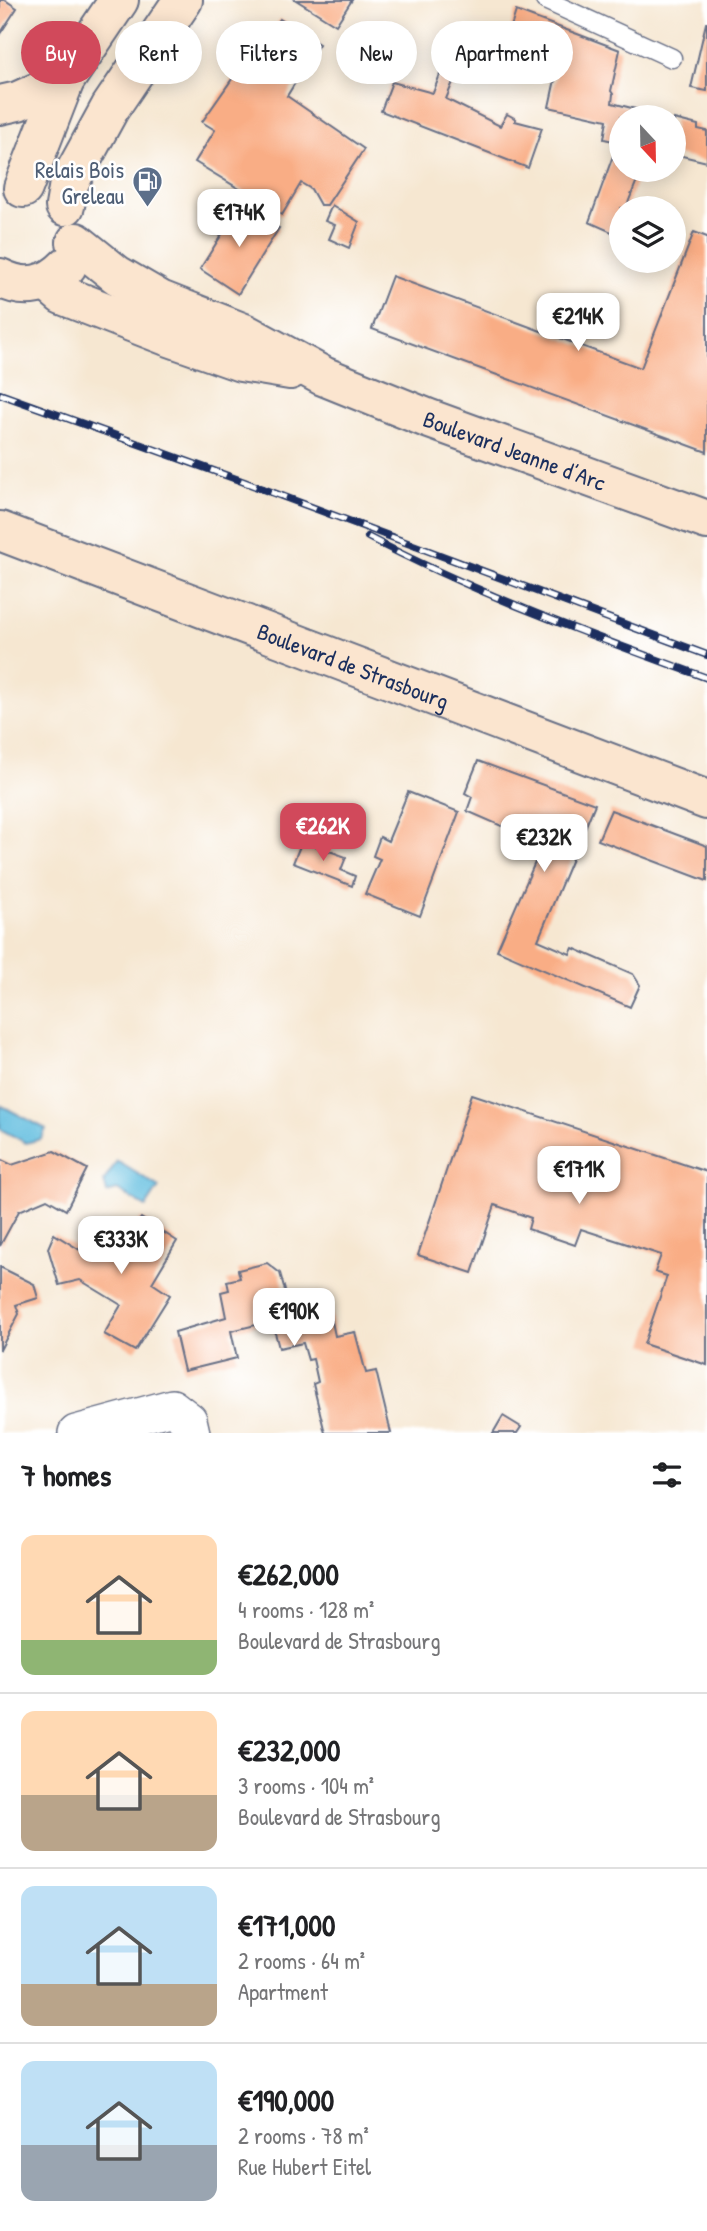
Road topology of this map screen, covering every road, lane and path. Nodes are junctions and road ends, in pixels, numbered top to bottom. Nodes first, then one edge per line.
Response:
1 (119, 0) edge
2 (183, 0) edge
3 (545, 0) edge
4 (101, 27) edge
5 (672, 58) dead end
6 (56, 84) edge
7 (63, 84) edge
8 (0, 105) edge
9 (7, 192) edge
10 (71, 224) junction
11 (14, 284) edge
12 (323, 376) junction
13 (707, 520) edge
14 (0, 531) edge
15 (707, 800) edge
16 (76, 1433) edge
17 (192, 1433) edge

1 - 4 main road
2 - 10 main road
3 - 5 lane
6 - 8 main road
7 - 9 main road
9 - 10 main road, Boulevard Jeanne d’Arc
10 - 11 main road, Boulevard Jeanne d’Arc
10 - 12 main road, Boulevard Jeanne d’Arc
11 - 12 main road, Boulevard Jeanne d’Arc
12 - 13 main road, Boulevard Jeanne d’Arc
14 - 15 main road, Boulevard de Strasbourg
16 - 17 street

